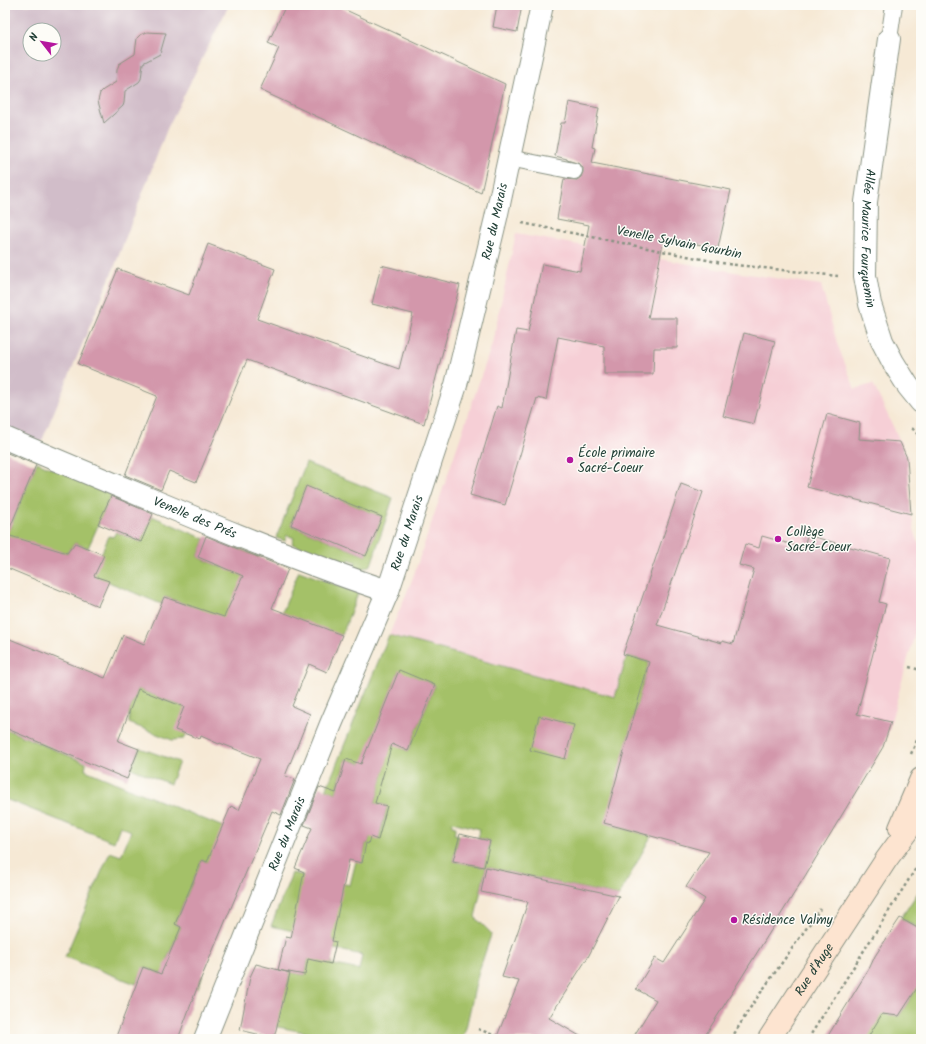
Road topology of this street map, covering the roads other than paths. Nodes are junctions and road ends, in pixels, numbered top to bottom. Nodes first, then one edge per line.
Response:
1 (542, 5) edge
2 (894, 5) edge
3 (889, 39) joint
4 (509, 158) junction
5 (574, 171) dead end
6 (921, 402) edge
7 (5, 438) edge
8 (388, 591) junction
9 (921, 779) edge
10 (921, 812) edge
11 (886, 860) junction
12 (205, 1039) edge
13 (769, 1039) edge

1 - 4 street, Rue du Marais
2 - 3 lane
3 - 6 street, Allée Maurice Fourquemin
4 - 5 lane
4 - 8 street, Rue du Marais
7 - 8 street, Venelle des Prés
8 - 12 street, Rue du Marais
9 - 11 main road, Rue d'Auge
10 - 11 main road, Rue d'Auge
11 - 13 main road, Rue d'Auge

